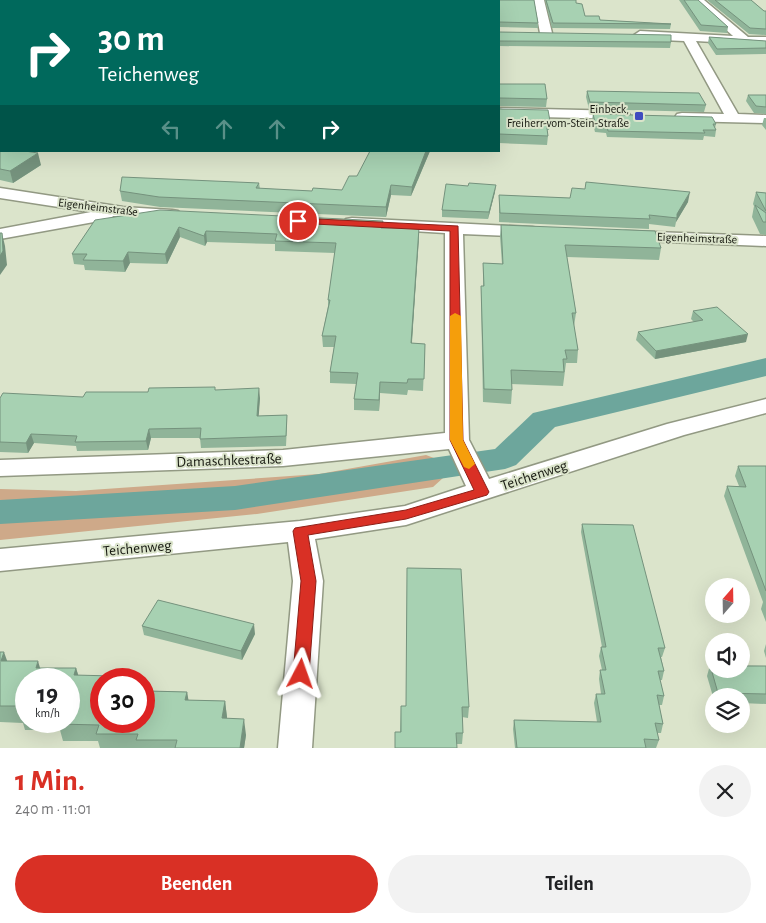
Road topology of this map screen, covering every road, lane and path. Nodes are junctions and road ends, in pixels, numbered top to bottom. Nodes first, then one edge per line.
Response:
1 (539, 0) edge
2 (698, 0) edge
3 (546, 34) edge
4 (630, 35) edge
5 (687, 36) junction
6 (745, 40) junction
7 (766, 41) edge
8 (500, 112) edge
9 (639, 116) edge
10 (668, 117) edge
11 (734, 119) junction
12 (766, 119) edge
13 (0, 193) edge
14 (123, 212) junction
15 (191, 216) edge
16 (337, 223) edge
17 (454, 228) junction
18 (551, 232) edge
19 (0, 234) edge
20 (609, 235) edge
21 (766, 241) edge
22 (766, 406) edge
23 (457, 441) junction
24 (0, 468) edge
25 (482, 491) junction
26 (300, 531) junction
27 (0, 560) edge
28 (295, 748) edge

1 - 3 street
2 - 6 street
4 - 5 street
5 - 6 street
5 - 11 street
6 - 7 street
8 - 9 street
10 - 11 street
11 - 12 street
13 - 14 street, Eigenheimstraße
14 - 15 street, Eigenheimstraße
14 - 19 street
16 - 17 street
17 - 18 street
17 - 23 street
20 - 21 street, Eigenheimstraße
22 - 25 street, Teichenweg
23 - 24 street, Damaschkestraße
23 - 25 street
25 - 26 street, Teichenweg
26 - 27 street, Teichenweg
26 - 28 street

